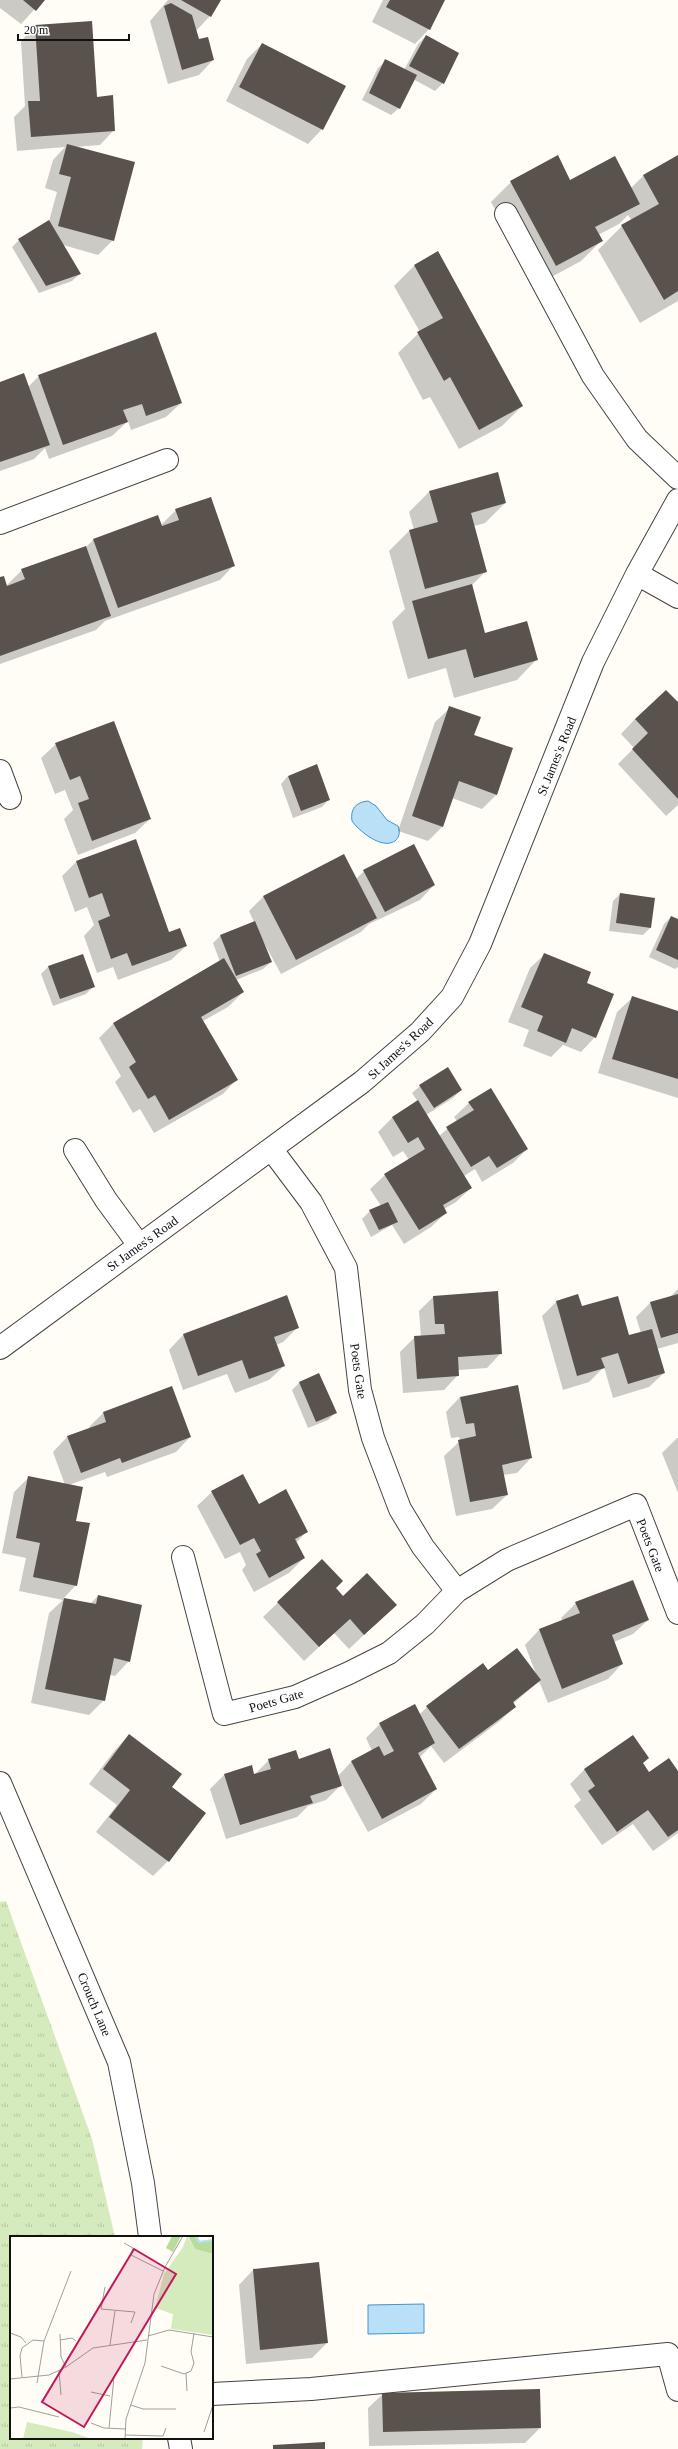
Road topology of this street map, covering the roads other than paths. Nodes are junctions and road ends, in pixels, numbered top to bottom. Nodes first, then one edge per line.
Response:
1 (506, 214) dead end
2 (167, 460) dead end
3 (678, 478) edge
4 (678, 500) edge
5 (0, 523) edge
6 (637, 574) junction
7 (678, 597) edge
8 (0, 771) edge
9 (10, 798) dead end
10 (75, 1150) dead end
11 (272, 1150) junction
12 (139, 1245) junction
13 (0, 1348) edge
14 (183, 1557) dead end
15 (456, 1591) junction
16 (678, 1613) edge
17 (0, 1783) edge
18 (150, 2236) edge
19 (678, 2390) edge
20 (213, 2394) edge
21 (179, 2439) edge
22 (181, 2449) edge

1 - 3 street
2 - 5 street
4 - 6 street, St James's Road
6 - 7 street
6 - 11 street, St James's Road
8 - 9 street
10 - 12 street
11 - 12 street, St James's Road
11 - 15 street, Poets Gate
12 - 13 street, St James's Road
14 - 15 street, Poets Gate
15 - 16 street, Poets Gate
17 - 18 street, Crouch Lane
19 - 20 street
21 - 22 street

